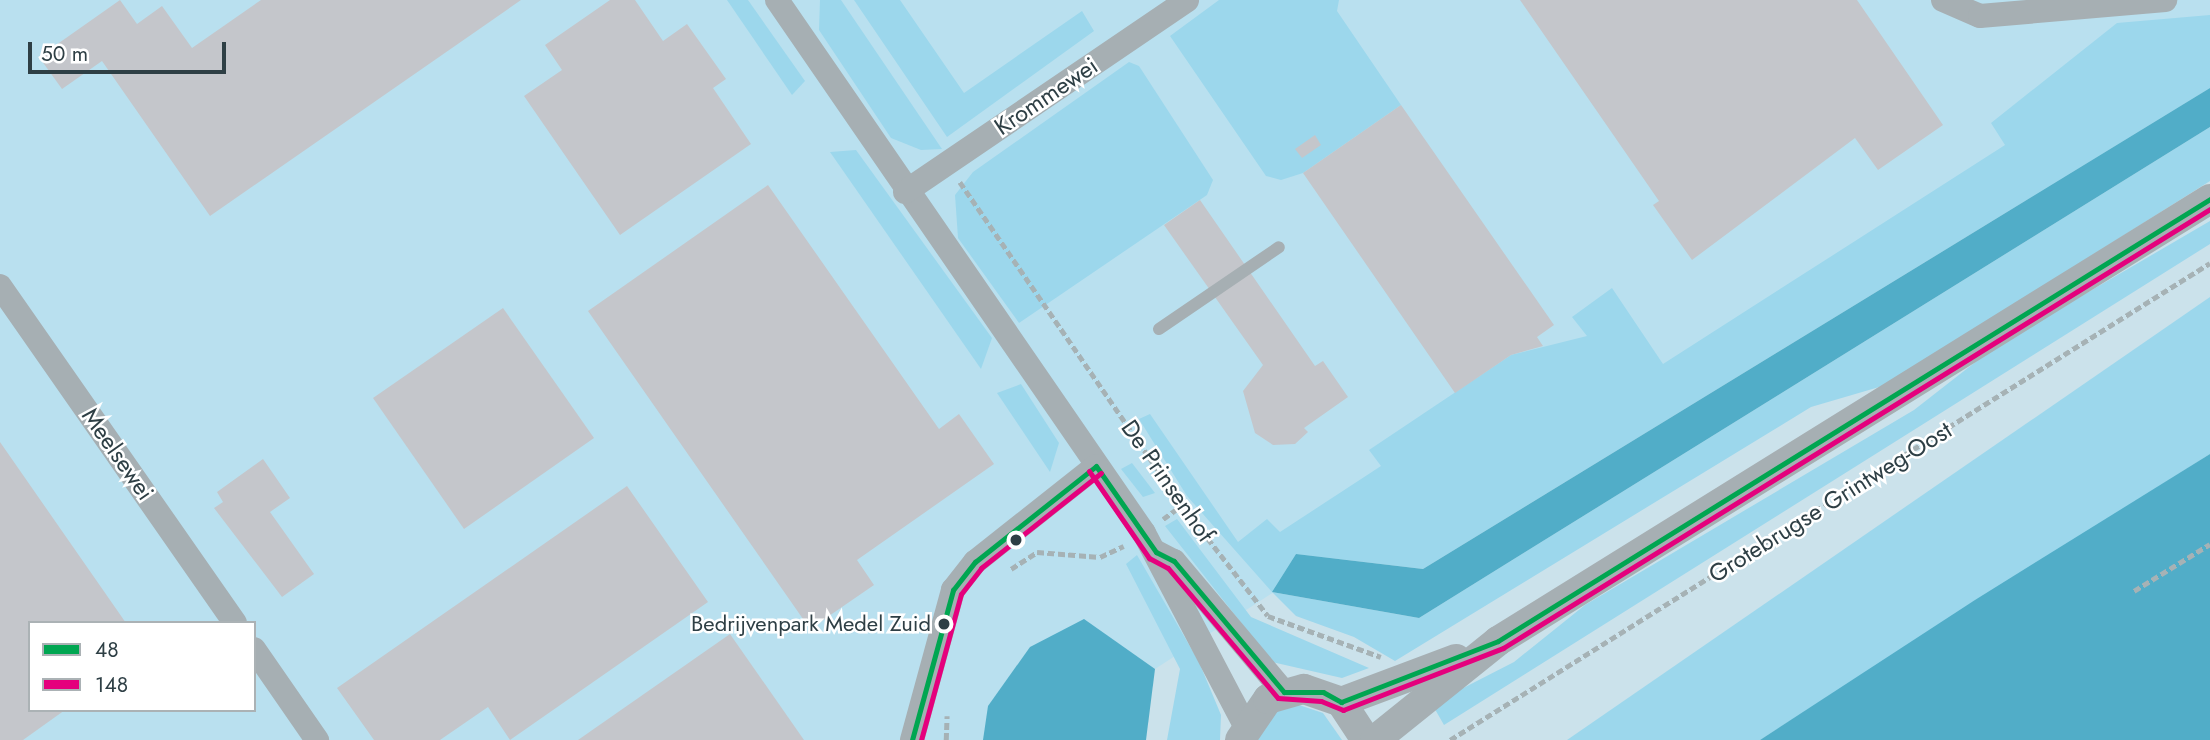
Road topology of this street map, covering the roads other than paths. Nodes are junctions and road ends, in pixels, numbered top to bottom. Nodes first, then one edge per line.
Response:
1 (777, 0) edge
2 (1187, 0) edge
3 (1943, 0) edge
4 (2165, 0) edge
5 (905, 191) junction
6 (2210, 199) edge
7 (1279, 247) dead end
8 (0, 286) edge
9 (1159, 329) dead end
10 (1096, 466) junction
11 (1150, 543) junction
12 (234, 621) edge
13 (1498, 641) junction
14 (256, 652) edge
15 (1284, 692) junction
16 (1340, 702) junction
17 (1242, 732) edge
18 (317, 740) edge
19 (912, 740) edge
20 (1366, 740) edge
21 (1375, 740) edge

1 - 5 street, De Prinsenhof
2 - 5 street, Krommewei
3 - 4 street
5 - 10 street, De Prinsenhof
6 - 13 street
7 - 9 lane
8 - 12 street, Meelsewei
10 - 11 street, De Prinsenhof
10 - 19 street
11 - 15 street, De Prinsenhof
11 - 17 street, De Prinsenhof
13 - 16 street
13 - 21 street
14 - 18 street
15 - 16 street
15 - 17 street
16 - 20 street

